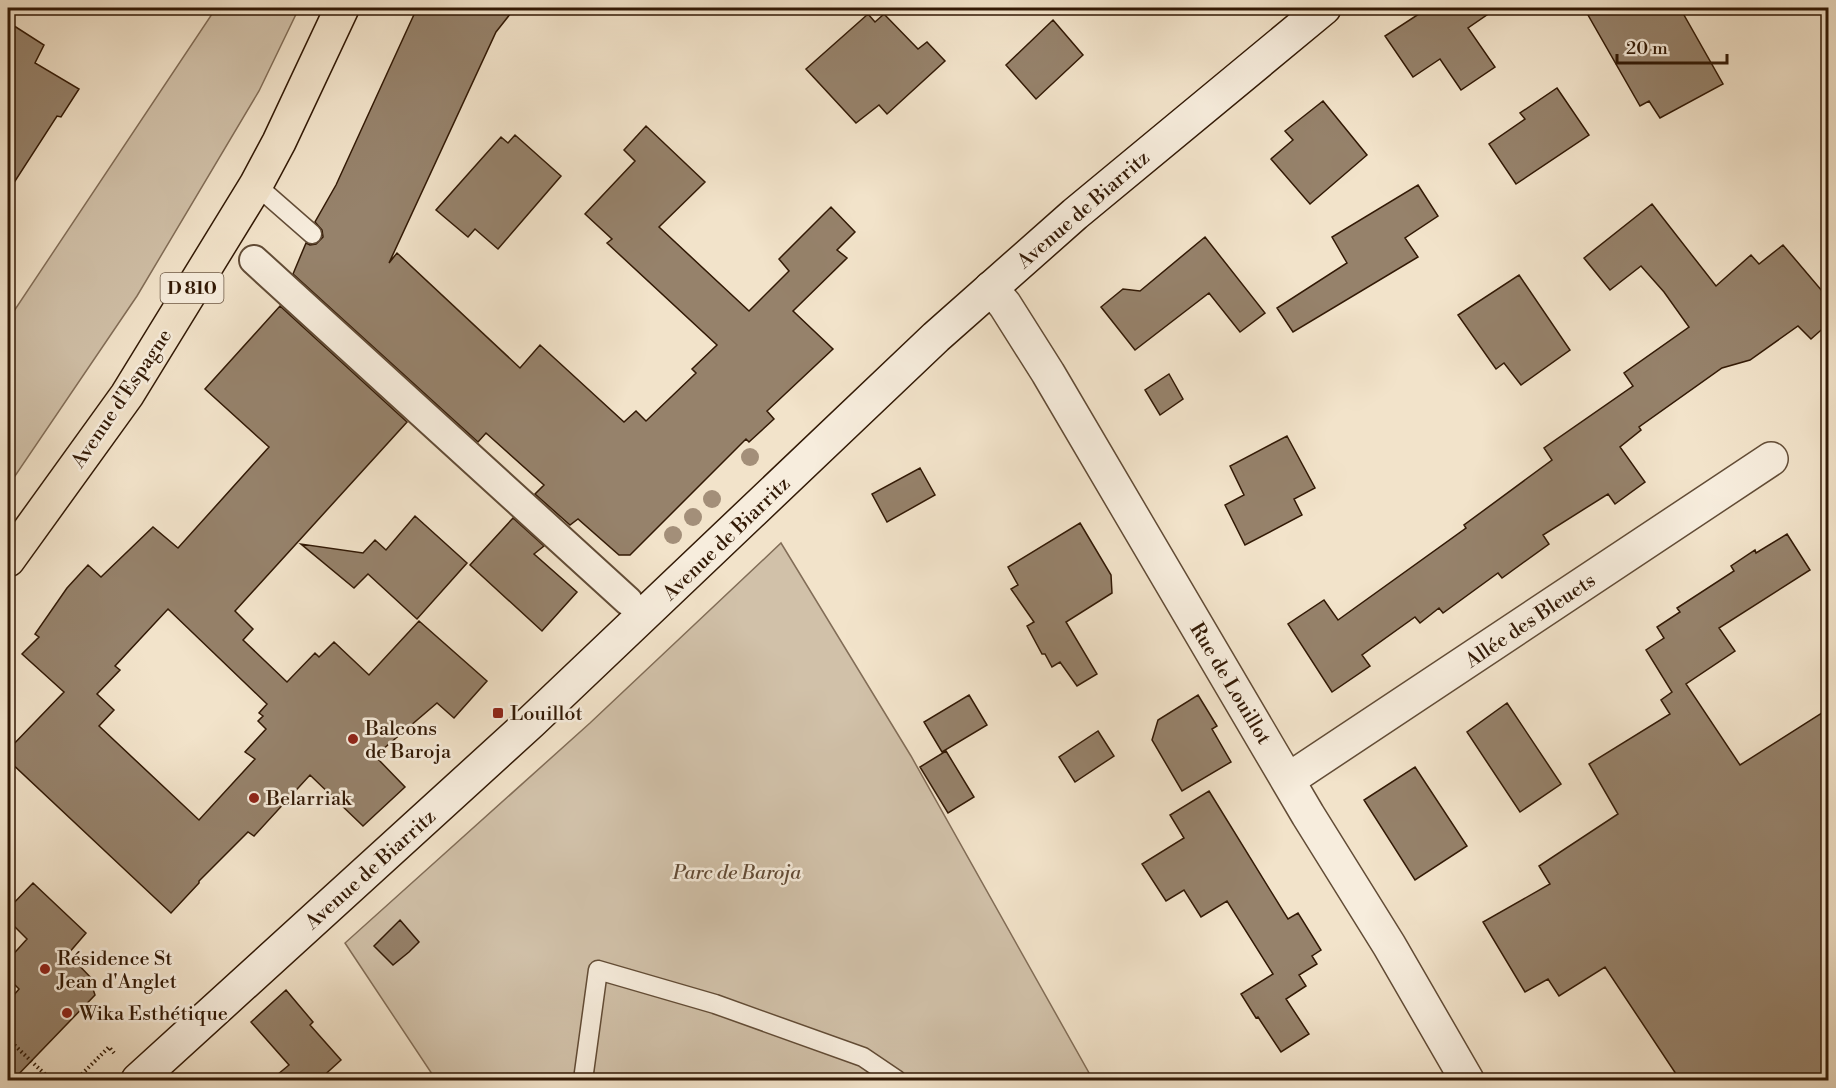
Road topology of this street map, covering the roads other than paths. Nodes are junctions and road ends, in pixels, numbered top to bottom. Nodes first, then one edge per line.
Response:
1 (342, 8) edge
2 (1324, 8) edge
3 (256, 185) junction
4 (312, 234) dead end
5 (254, 260) dead end
6 (991, 288) junction
7 (1771, 459) dead end
8 (8, 560) edge
9 (628, 602) dead end
10 (1288, 780) junction
11 (138, 1080) edge
12 (583, 1080) edge
13 (897, 1080) edge
14 (1467, 1080) edge

1 - 3 main road, Avenue d'Espagne / D 810
2 - 6 main road, Avenue de Biarritz
3 - 4 lane
3 - 8 main road, Avenue d'Espagne / D 810
5 - 9 street
6 - 10 main road, Rue de Louillot
6 - 11 main road, Avenue de Biarritz
7 - 10 main road, Allée des Bleuets
10 - 14 main road, Rue de Louillot
12 - 13 lane

